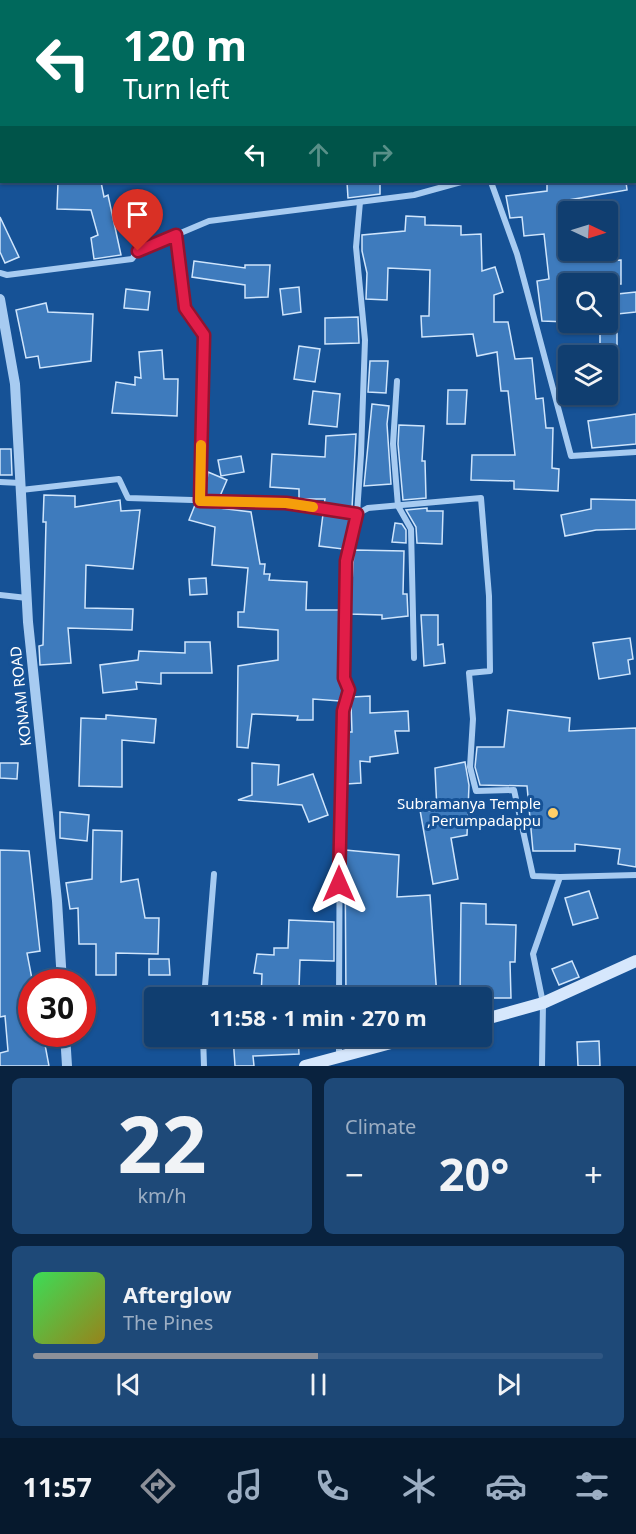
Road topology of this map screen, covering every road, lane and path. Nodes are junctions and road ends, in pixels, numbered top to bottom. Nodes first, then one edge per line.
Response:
1 (457, 183) edge
2 (491, 183) edge
3 (360, 202) junction
4 (176, 235) junction
5 (0, 273) edge
6 (0, 299) edge
7 (397, 381) dead end
8 (636, 452) edge
9 (0, 482) edge
10 (21, 486) junction
11 (200, 501) junction
12 (398, 506) junction
13 (357, 514) junction
14 (0, 595) edge
15 (27, 598) junction
16 (414, 658) dead end
17 (214, 874) dead end
18 (636, 875) edge
19 (560, 877) junction
20 (636, 961) edge
21 (61, 969) edge
22 (205, 987) edge
23 (339, 987) edge
24 (543, 1003) junction
25 (492, 1017) edge
26 (66, 1047) edge
27 (203, 1047) edge
28 (339, 1047) edge
29 (376, 1047) edge
30 (339, 1057) junction
31 (67, 1066) edge
32 (204, 1066) edge
33 (305, 1066) edge
34 (542, 1066) edge

1 - 3 street
2 - 8 street
3 - 4 street
3 - 13 street
4 - 5 street
4 - 11 street
6 - 10 street, KONAM ROAD
7 - 12 street
9 - 10 street
10 - 11 street
10 - 15 street, KONAM ROAD
11 - 13 street
12 - 13 street
12 - 16 street
12 - 19 street
13 - 23 street
14 - 15 street
15 - 21 street, KONAM ROAD
17 - 22 street
18 - 19 street
19 - 24 street
20 - 24 main road
24 - 25 main road
24 - 34 street
26 - 31 street
27 - 32 street
28 - 30 street
29 - 30 main road
30 - 33 main road

